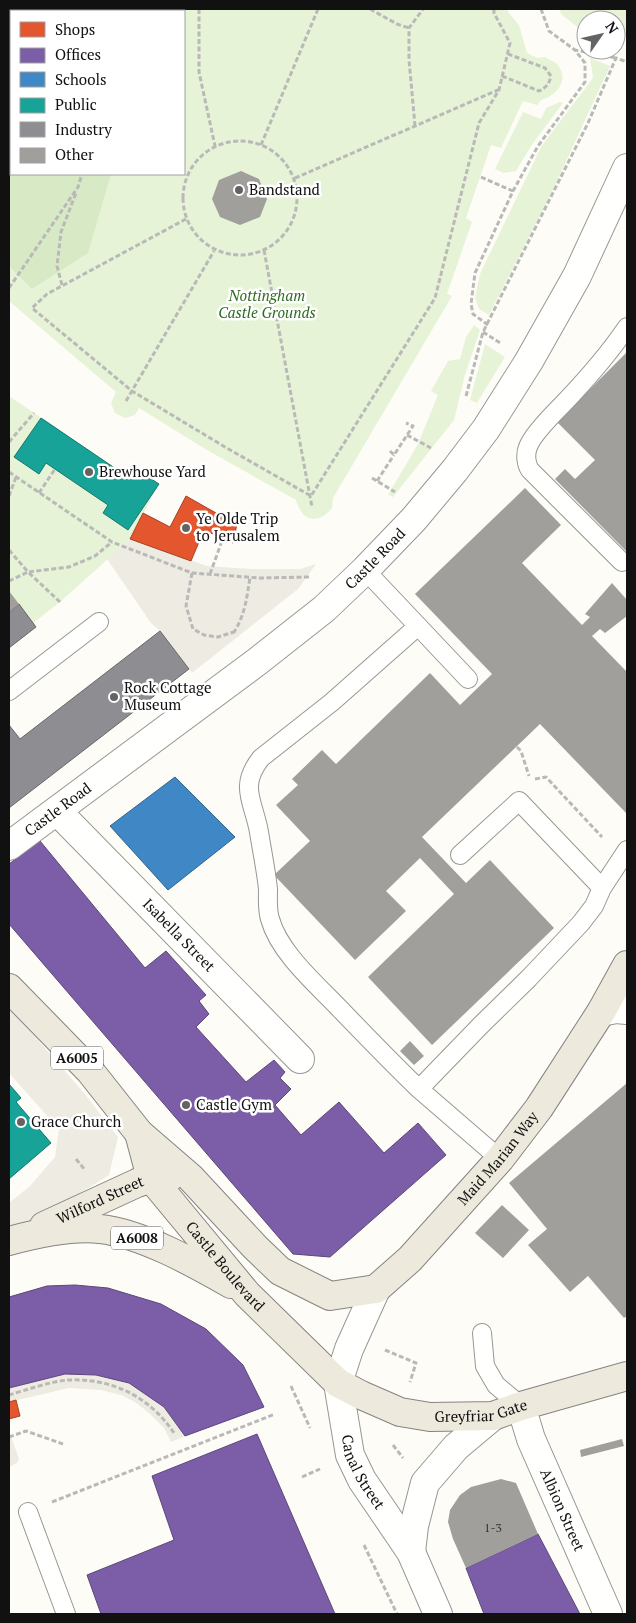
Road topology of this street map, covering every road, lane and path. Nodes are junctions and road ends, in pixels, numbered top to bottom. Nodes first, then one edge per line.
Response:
1 (199, 9) edge
2 (318, 9) edge
3 (370, 9) edge
4 (423, 9) edge
5 (494, 9) edge
6 (541, 9) edge
7 (409, 28) junction
8 (575, 50) joint
9 (508, 54) junction
10 (615, 60) edge
11 (502, 76) junction
12 (499, 90) junction
13 (415, 126) junction
14 (261, 144) junction
15 (216, 146) junction
16 (627, 168) edge
17 (82, 175) edge
18 (481, 176) dead end
19 (294, 178) junction
20 (78, 188) junction
21 (513, 191) junction
22 (186, 219) junction
23 (264, 250) junction
24 (214, 251) junction
25 (62, 286) junction
26 (9, 288) edge
27 (488, 325) junction
28 (627, 327) edge
29 (132, 391) junction
30 (126, 401) dead end
31 (464, 402) dead end
32 (34, 413) dead end
33 (406, 423) dead end
34 (407, 435) junction
35 (9, 442) edge
36 (390, 451) dead end
37 (438, 452) dead end
38 (394, 455) junction
39 (55, 470) dead end
40 (9, 472) edge
41 (16, 477) junction
42 (372, 478) dead end
43 (377, 481) junction
44 (39, 493) junction
45 (9, 496) edge
46 (311, 496) junction
47 (402, 497) dead end
48 (312, 507) dead end
49 (223, 538) dead end
50 (112, 542) junction
51 (9, 550) edge
52 (622, 562) dead end
53 (365, 570) junction
54 (28, 572) junction
55 (192, 574) junction
56 (210, 574) junction
57 (311, 576) dead end
58 (250, 577) junction
59 (9, 581) edge
60 (60, 602) dead end
61 (99, 622) dead end
62 (418, 626) junction
63 (234, 632) junction
64 (258, 661) junction
65 (468, 679) dead end
66 (9, 691) edge
67 (517, 747) dead end
68 (57, 811) junction
69 (9, 846) edge
70 (625, 853) edge
71 (460, 855) dead end
72 (602, 888) junction
73 (627, 965) edge
74 (9, 988) edge
75 (614, 1011) edge
76 (300, 1059) dead end
77 (419, 1089) junction
78 (139, 1134) junction
79 (500, 1159) junction
80 (190, 1177) junction
81 (151, 1178) junction
82 (12, 1240) edge
83 (376, 1289) junction
84 (248, 1294) junction
85 (482, 1333) dead end
86 (385, 1351) dead end
87 (416, 1363) dead end
88 (627, 1376) edge
89 (338, 1383) junction
90 (9, 1395) edge
91 (521, 1406) junction
92 (275, 1414) dead end
93 (493, 1416) junction
94 (174, 1433) dead end
95 (9, 1437) edge
96 (64, 1444) dead end
97 (28, 1512) joint
98 (411, 1552) junction
99 (66, 1614) edge
100 (438, 1614) edge
101 (608, 1614) edge

1 - 15 path
2 - 14 path
3 - 7 path
4 - 7 path
5 - 9 path
6 - 8 path
7 - 13 path
8 - 21 path
9 - 11 path
9 - 11 path
10 - 27 path
11 - 12 path
12 - 13 path
12 - 46 path
13 - 19 path
14 - 15 path
14 - 19 path
15 - 22 path
16 - 53 street, Castle Road
17 - 20 path
18 - 21 path
19 - 23 path
20 - 25 path
20 - 26 path
21 - 27 path
22 - 24 path
22 - 25 path
23 - 24 path
23 - 46 path
24 - 29 path
25 - 29 path
27 - 31 path
28 - 52 lane
29 - 30 path
29 - 46 path
32 - 35 path
33 - 34 path
34 - 37 path
34 - 38 path
36 - 38 path
38 - 43 path
39 - 44 path
40 - 41 path
41 - 44 path
41 - 45 path
42 - 43 path
43 - 47 path
44 - 50 path
46 - 48 path
49 - 56 path
50 - 54 path
50 - 55 path
51 - 54 path
53 - 62 lane
53 - 64 street, Castle Road
54 - 59 path
54 - 60 path
55 - 56 path
55 - 63 path
56 - 58 path
57 - 58 path
58 - 63 path
61 - 66 lane
62 - 65 lane
62 - 77 lane
63 - 64 path
64 - 68 street, Castle Road
67 - 70 path
68 - 69 street, Castle Road
68 - 76 street, Isabella Street
70 - 72 lane
71 - 72 lane
72 - 77 lane
73 - 75 main road, Maid Marian Way
74 - 78 main road, Castle Boulevard / A6005
75 - 79 main road, Maid Marian Way
77 - 79 lane
78 - 80 main road, Castle Boulevard / A6005
78 - 81 main road, Castle Boulevard
79 - 83 main road, Maid Marian Way
80 - 81 main road, Wilford Street / A6008
80 - 83 main road, Castle Boulevard
81 - 82 main road, Wilford Street / A6008
81 - 84 main road, Castle Boulevard
82 - 84 main road, Wilford Street / A6008
83 - 89 street, Maid Marian Way
84 - 89 main road, Castle Boulevard
85 - 91 lane
86 - 87 path
88 - 91 main road, Greyfriar Gate
89 - 93 main road, Greyfriar Gate
89 - 98 street, Canal Street
90 - 94 path
91 - 93 main road, Greyfriar Gate
91 - 101 street, Albion Street
92 - 97 path
93 - 98 street
95 - 96 path
97 - 99 lane
98 - 100 street, Canal Street

